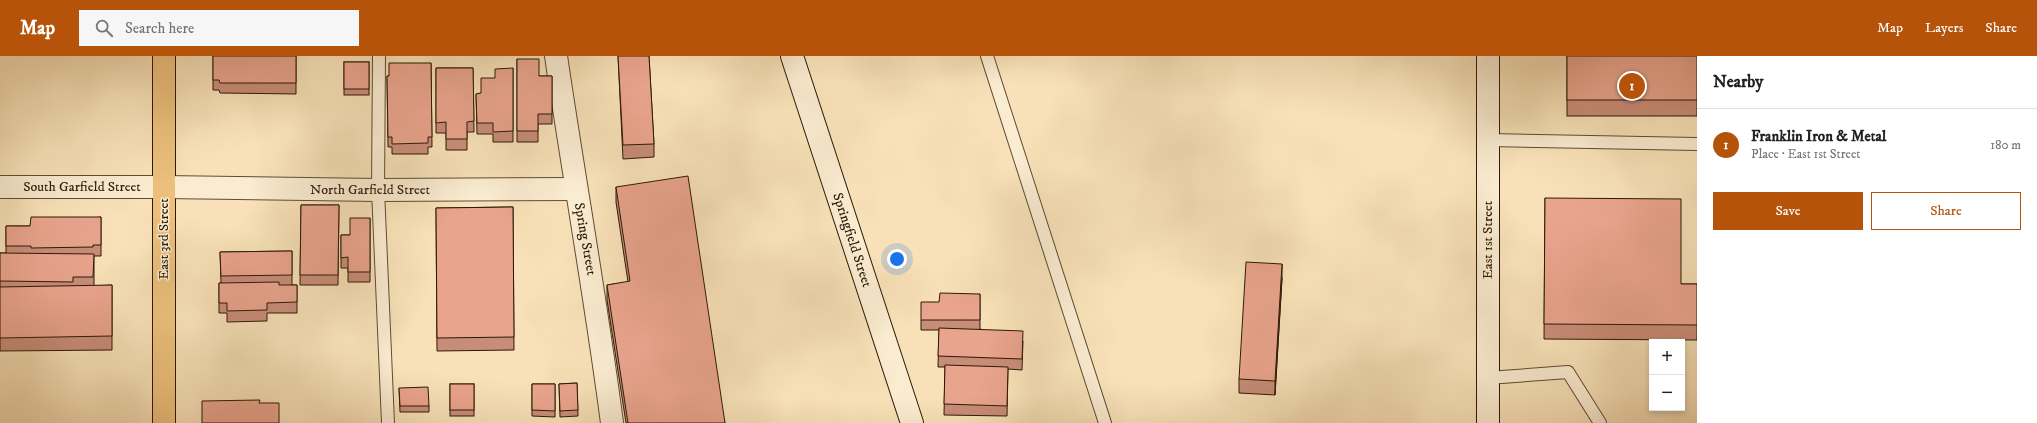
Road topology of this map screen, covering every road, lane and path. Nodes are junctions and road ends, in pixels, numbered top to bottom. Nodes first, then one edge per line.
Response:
1 (164, 56) edge
2 (378, 56) edge
3 (556, 56) edge
4 (792, 56) edge
5 (987, 56) edge
6 (1488, 56) edge
7 (1488, 140) junction
8 (1697, 144) edge
9 (164, 187) junction
10 (0, 188) edge
11 (576, 189) junction
12 (378, 190) junction
13 (1488, 378) junction
14 (164, 423) edge
15 (388, 423) edge
16 (612, 423) edge
17 (912, 423) edge
18 (1105, 423) edge
19 (1488, 423) edge
20 (1600, 423) edge

1 - 9 main road, East 3rd Street
2 - 12 lane
3 - 11 street, Spring Street
4 - 17 street, Springfield Street
5 - 18 lane
6 - 7 street, East 1st Street
7 - 8 lane
7 - 13 street, East 1st Street
9 - 10 street, South Garfield Street
9 - 12 street, North Garfield Street
9 - 14 main road, East 3rd Street
11 - 12 street, North Garfield Street
11 - 16 street, Spring Street
12 - 15 lane
13 - 19 street, East 1st Street
13 - 20 lane

